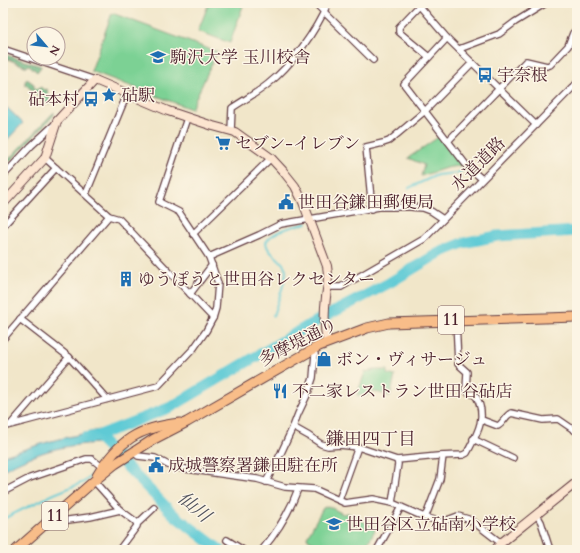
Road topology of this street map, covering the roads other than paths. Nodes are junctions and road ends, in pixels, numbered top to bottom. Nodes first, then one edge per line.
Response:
1 (315, 3) edge
2 (328, 3) edge
3 (546, 3) edge
4 (420, 4) edge
5 (324, 12) junction
6 (577, 29) edge
7 (447, 38) junction
8 (3, 49) edge
9 (459, 49) junction
10 (429, 56) junction
11 (373, 60) dead end
12 (472, 63) junction
13 (95, 80) junction
14 (577, 83) edge
15 (499, 89) junction
16 (128, 94) junction
17 (425, 111) junction
18 (187, 118) junction
19 (57, 121) junction
20 (536, 125) junction
21 (231, 131) junction
22 (448, 141) junction
23 (45, 158) junction
24 (271, 158) junction
25 (56, 168) junction
26 (3, 176) edge
27 (482, 179) junction
28 (86, 194) junction
29 (3, 204) edge
30 (372, 209) junction
31 (109, 216) junction
32 (309, 219) junction
33 (443, 219) junction
34 (193, 234) junction
35 (3, 241) edge
36 (209, 257) junction
37 (212, 265) junction
38 (328, 287) junction
39 (190, 294) junction
40 (577, 317) edge
41 (213, 318) junction
42 (20, 319) junction
43 (456, 320) junction
44 (3, 339) edge
45 (327, 339) junction
46 (312, 350) junction
47 (69, 357) junction
48 (107, 399) junction
49 (482, 420) junction
50 (187, 422) junction
51 (11, 424) junction
52 (3, 427) edge
53 (293, 427) junction
54 (577, 432) edge
55 (473, 439) junction
56 (358, 447) junction
57 (131, 454) junction
58 (443, 456) junction
59 (513, 458) dead end
60 (397, 460) junction
61 (102, 467) junction
62 (94, 481) junction
63 (266, 482) junction
64 (577, 482) edge
65 (298, 489) junction
66 (3, 492) edge
67 (339, 500) junction
68 (392, 503) junction
69 (401, 507) junction
70 (154, 508) dead end
71 (120, 510) junction
72 (537, 515) junction
73 (424, 518) junction
74 (51, 520) junction
75 (137, 524) junction
76 (227, 540) dead end
77 (501, 543) junction
78 (16, 550) edge
79 (119, 550) edge
80 (243, 550) edge
81 (262, 550) edge
82 (377, 550) edge
83 (495, 550) edge
84 (550, 550) edge

1 - 5 street
2 - 5 street
3 - 9 street
4 - 7 street
4 - 10 street
5 - 11 street
5 - 21 street
6 - 15 street
7 - 9 street
7 - 10 street
8 - 13 street
9 - 12 street
10 - 17 street
12 - 15 street
12 - 17 street
13 - 16 street
13 - 19 street
14 - 20 street, 水道道路
15 - 20 street
15 - 22 street
16 - 18 street
16 - 28 street
17 - 22 street
17 - 30 street
18 - 21 street
18 - 34 street
19 - 23 street
19 - 26 street
20 - 27 street, 水道道路
21 - 24 street
22 - 27 street
23 - 25 street
23 - 29 street
24 - 32 street
24 - 34 street
25 - 28 street
25 - 35 street
27 - 33 street, 水道道路
28 - 31 street
30 - 32 street
30 - 33 street
31 - 39 street
31 - 42 street
32 - 36 street
32 - 38 street
33 - 38 street, 水道道路
34 - 36 street
36 - 37 street
37 - 39 street
37 - 41 street
38 - 45 street
39 - 41 street
40 - 43 main road, 多摩堤通り / 11
41 - 48 street
42 - 44 street
42 - 47 street
43 - 45 main road, 多摩堤通り / 11
43 - 49 street
45 - 46 main road, 多摩堤通り / 11
46 - 50 main road, 多摩堤通り / 11
46 - 53 street
47 - 48 street
47 - 51 street
48 - 51 street
49 - 54 street
49 - 55 street
50 - 57 main road, 多摩堤通り / 11
50 - 61 main road, 多摩堤通り / 11
51 - 52 street
53 - 56 street
53 - 63 street
55 - 58 street
55 - 59 street
56 - 60 street
56 - 67 street
57 - 62 main road, 多摩堤通り / 11
57 - 63 street
58 - 60 street
58 - 73 street
60 - 68 street
61 - 62 main road, 多摩堤通り / 11
61 - 66 street
62 - 71 street
62 - 74 main road, 多摩堤通り / 11
63 - 65 street
64 - 72 street
65 - 67 street
65 - 81 street
67 - 68 street
68 - 69 street
69 - 73 street
69 - 82 street
70 - 75 street
71 - 74 street
71 - 75 street
72 - 77 street
72 - 84 street
73 - 77 street
74 - 78 main road, 多摩堤通り / 11
75 - 79 street
76 - 80 street
77 - 83 street

